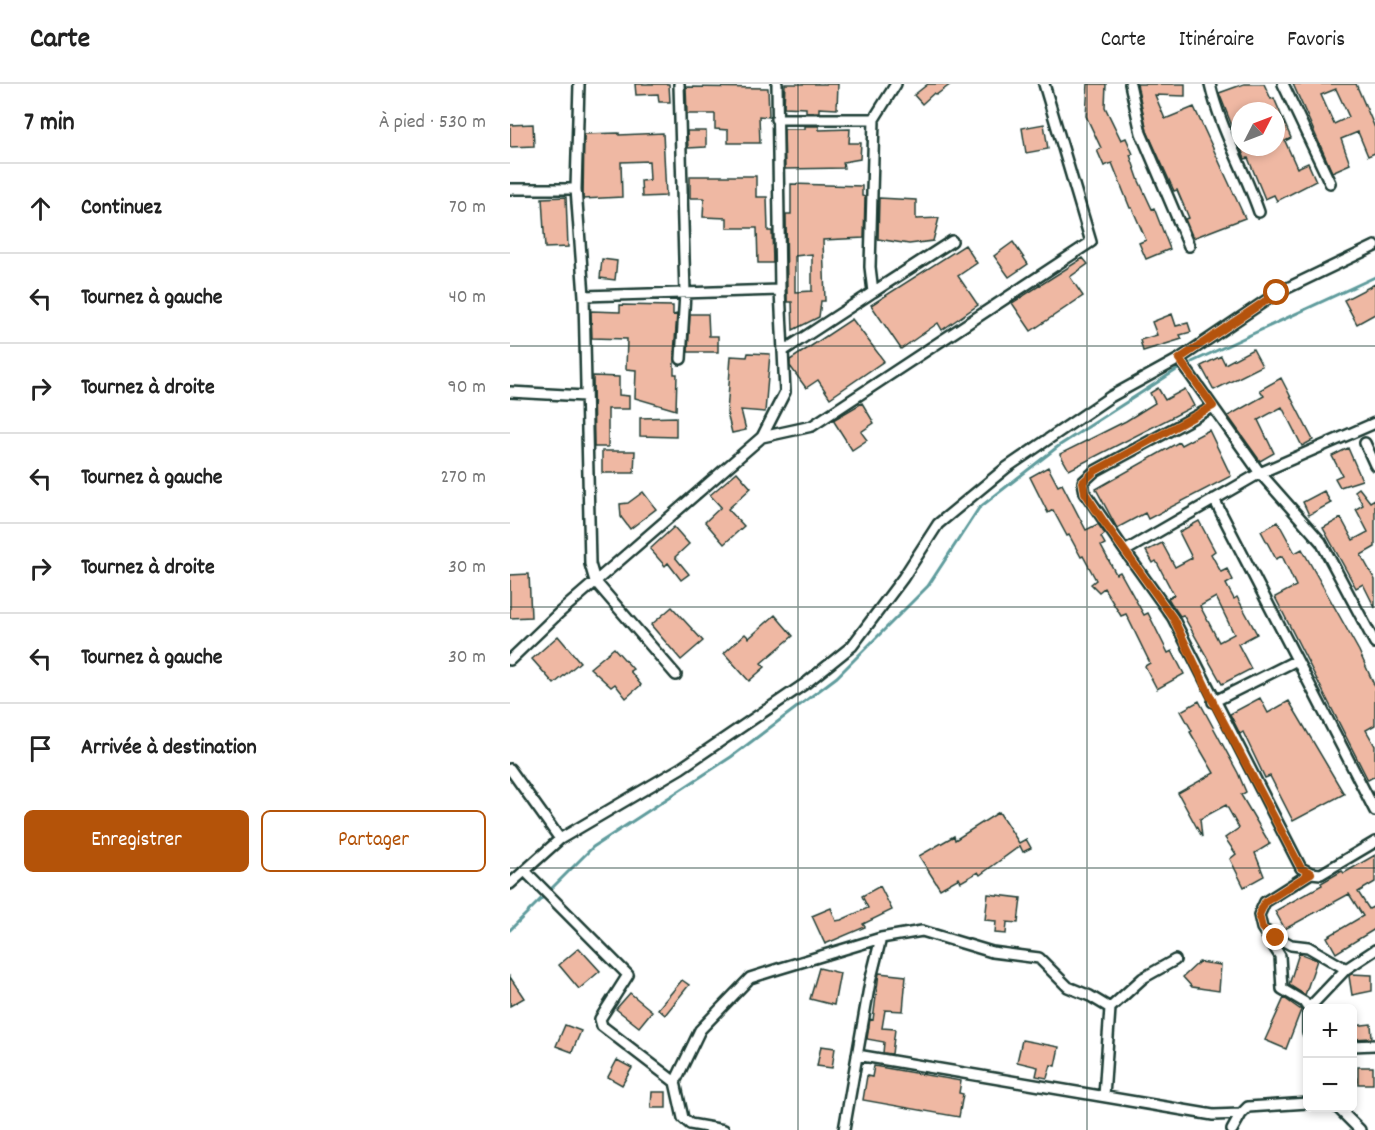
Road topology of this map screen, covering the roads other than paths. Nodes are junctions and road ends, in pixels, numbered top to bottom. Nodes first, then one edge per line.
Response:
1 (579, 84) edge
2 (680, 84) edge
3 (777, 84) edge
4 (896, 84) edge
5 (1044, 84) edge
6 (1130, 84) edge
7 (1210, 84) edge
8 (1283, 84) edge
9 (776, 119) junction
10 (874, 119) junction
11 (1330, 183) dead end
12 (510, 189) edge
13 (576, 189) junction
14 (1259, 212) dead end
15 (952, 241) dead end
16 (1189, 246) dead end
17 (1375, 246) edge
18 (780, 290) junction
19 (873, 292) junction
20 (686, 293) junction
21 (584, 296) junction
22 (783, 351) junction
23 (681, 359) dead end
24 (1179, 359) junction
25 (510, 392) edge
26 (585, 396) junction
27 (1213, 406) junction
28 (1375, 423) edge
29 (762, 437) junction
30 (1365, 443) dead end
31 (1375, 465) edge
32 (1260, 473) junction
33 (1214, 499) junction
34 (1125, 551) junction
35 (595, 581) junction
36 (1375, 644) edge
37 (510, 660) edge
38 (1297, 660) junction
39 (676, 675) dead end
40 (1213, 702) junction
41 (510, 769) edge
42 (1375, 811) edge
43 (560, 839) junction
44 (1375, 842) edge
45 (525, 871) junction
46 (1311, 873) junction
47 (510, 884) edge
48 (1262, 928) junction
49 (881, 938) junction
50 (1375, 950) edge
51 (1175, 960) dead end
52 (1346, 969) junction
53 (1306, 1004) edge
54 (1314, 1004) edge
55 (1110, 1008) junction
56 (1375, 1045) edge
57 (1357, 1046) edge
58 (857, 1055) junction
59 (675, 1082) junction
60 (1104, 1096) junction
61 (1303, 1103) edge
62 (1343, 1112) edge
63 (1241, 1114) junction
64 (724, 1130) edge
65 (844, 1130) edge
66 (1232, 1130) edge
67 (1360, 1130) edge

1 - 13 street
2 - 20 street
3 - 9 street
4 - 10 street
5 - 29 street
6 - 16 street
7 - 14 street
8 - 11 street
9 - 10 street
9 - 18 street
10 - 19 street
12 - 13 street
13 - 21 street
15 - 19 street
17 - 24 street
18 - 20 street
18 - 22 street
19 - 22 street
20 - 21 street
20 - 23 street
21 - 26 street
22 - 29 street
24 - 27 street
24 - 43 street
25 - 26 street
26 - 35 street
27 - 32 street
27 - 34 street
28 - 32 street
29 - 35 street
30 - 31 street
32 - 33 street
32 - 36 street
33 - 34 street
33 - 38 street
34 - 40 street
35 - 37 street
35 - 39 street
38 - 40 street
38 - 42 street
40 - 46 street
41 - 43 street
43 - 45 street
44 - 46 street
45 - 47 street
45 - 59 street
46 - 48 street
48 - 52 street
48 - 53 street
49 - 55 street
49 - 58 street
49 - 59 street
50 - 52 street
51 - 55 street
52 - 54 street
55 - 60 street
56 - 57 street
58 - 60 street
58 - 65 street
59 - 64 street
60 - 63 street
61 - 63 street
62 - 67 street
63 - 66 street

